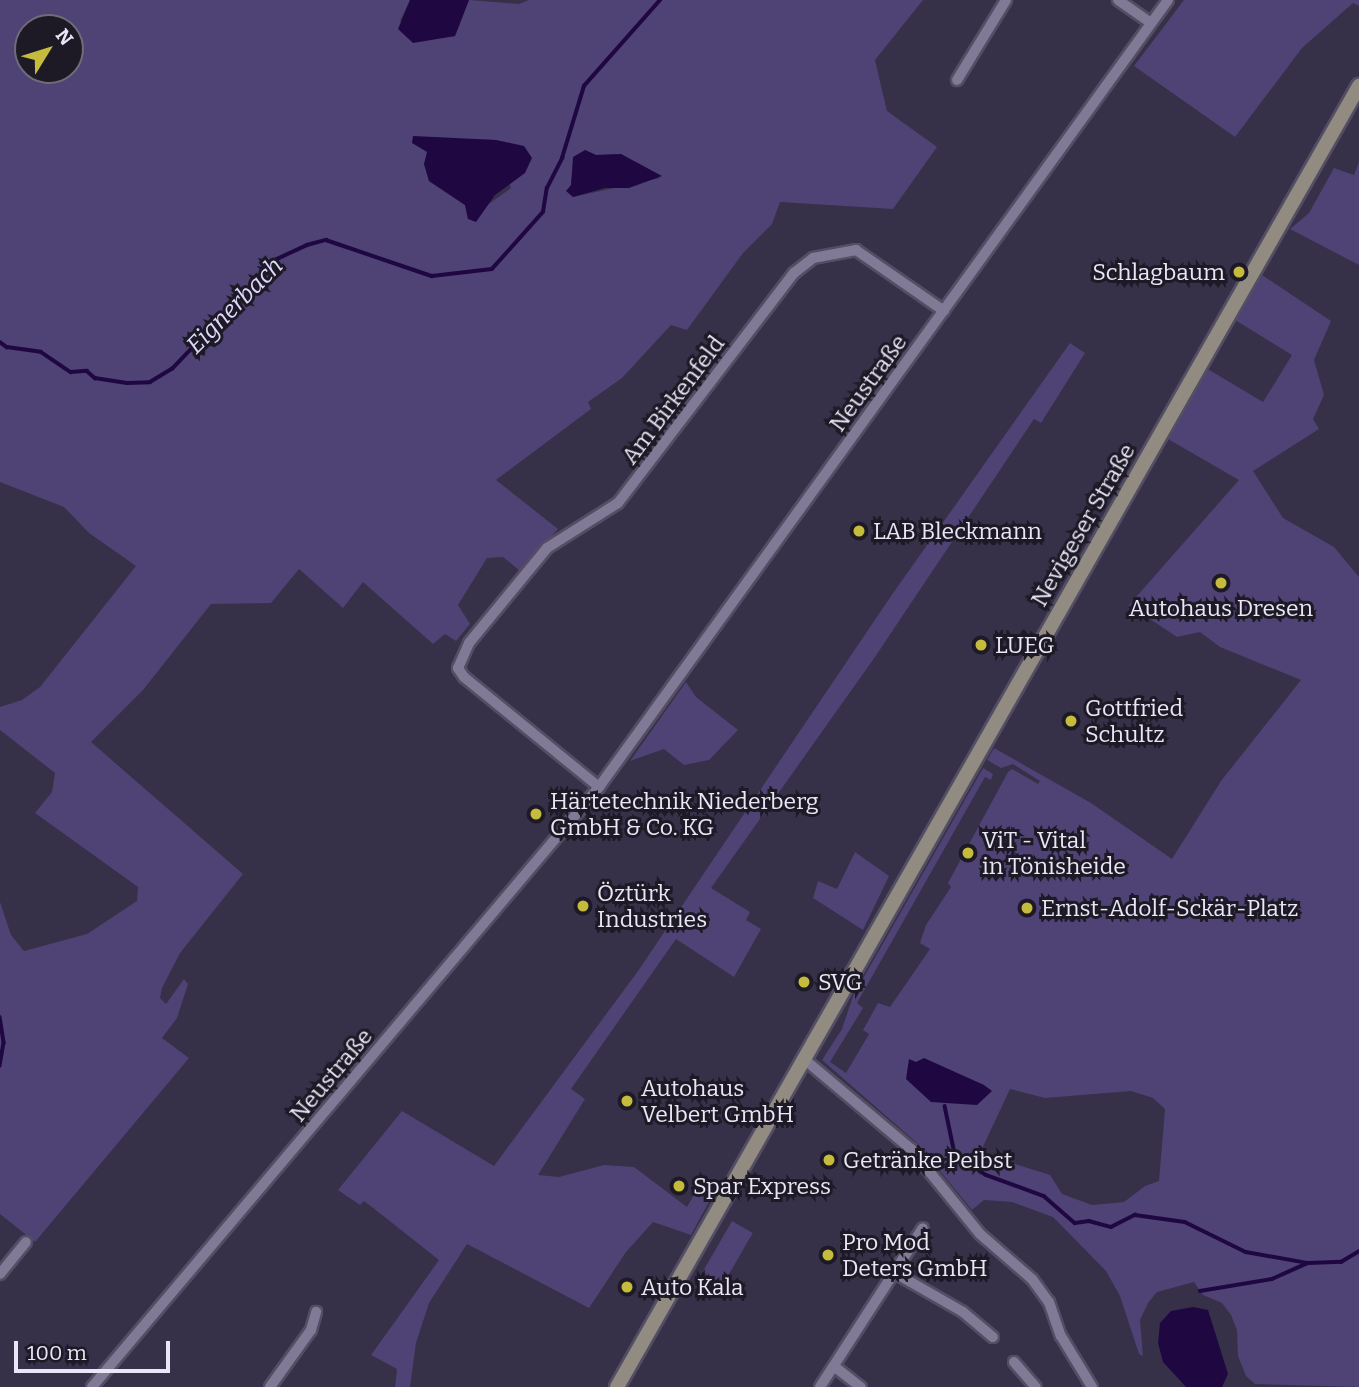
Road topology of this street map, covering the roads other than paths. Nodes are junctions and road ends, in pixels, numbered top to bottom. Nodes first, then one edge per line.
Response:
1 (1006, 0) edge
2 (1118, 0) edge
3 (1168, 0) edge
4 (1151, 23) junction
5 (957, 80) dead end
6 (1359, 86) edge
7 (944, 311) junction
8 (599, 787) junction
9 (803, 1059) junction
10 (923, 1228) dead end
11 (26, 1242) dead end
12 (895, 1273) junction
13 (0, 1274) edge
14 (316, 1312) dead end
15 (993, 1337) dead end
16 (1014, 1362) dead end
17 (835, 1367) junction
18 (92, 1387) edge
19 (270, 1387) edge
20 (617, 1387) edge
21 (820, 1387) edge
22 (862, 1387) edge
23 (1036, 1387) edge
24 (1092, 1387) edge

1 - 5 street
2 - 4 street
3 - 4 street, Neustraße
4 - 7 street, Neustraße
6 - 9 main road, Nevigeser Straße
7 - 8 street, Neustraße
7 - 8 street, Am Birkenfeld
8 - 18 street, Neustraße
9 - 20 main road, Nevigeser Straße
9 - 24 street
10 - 12 street
11 - 13 street
12 - 15 street
12 - 17 street
14 - 19 street
16 - 23 street
17 - 21 street
17 - 22 street

